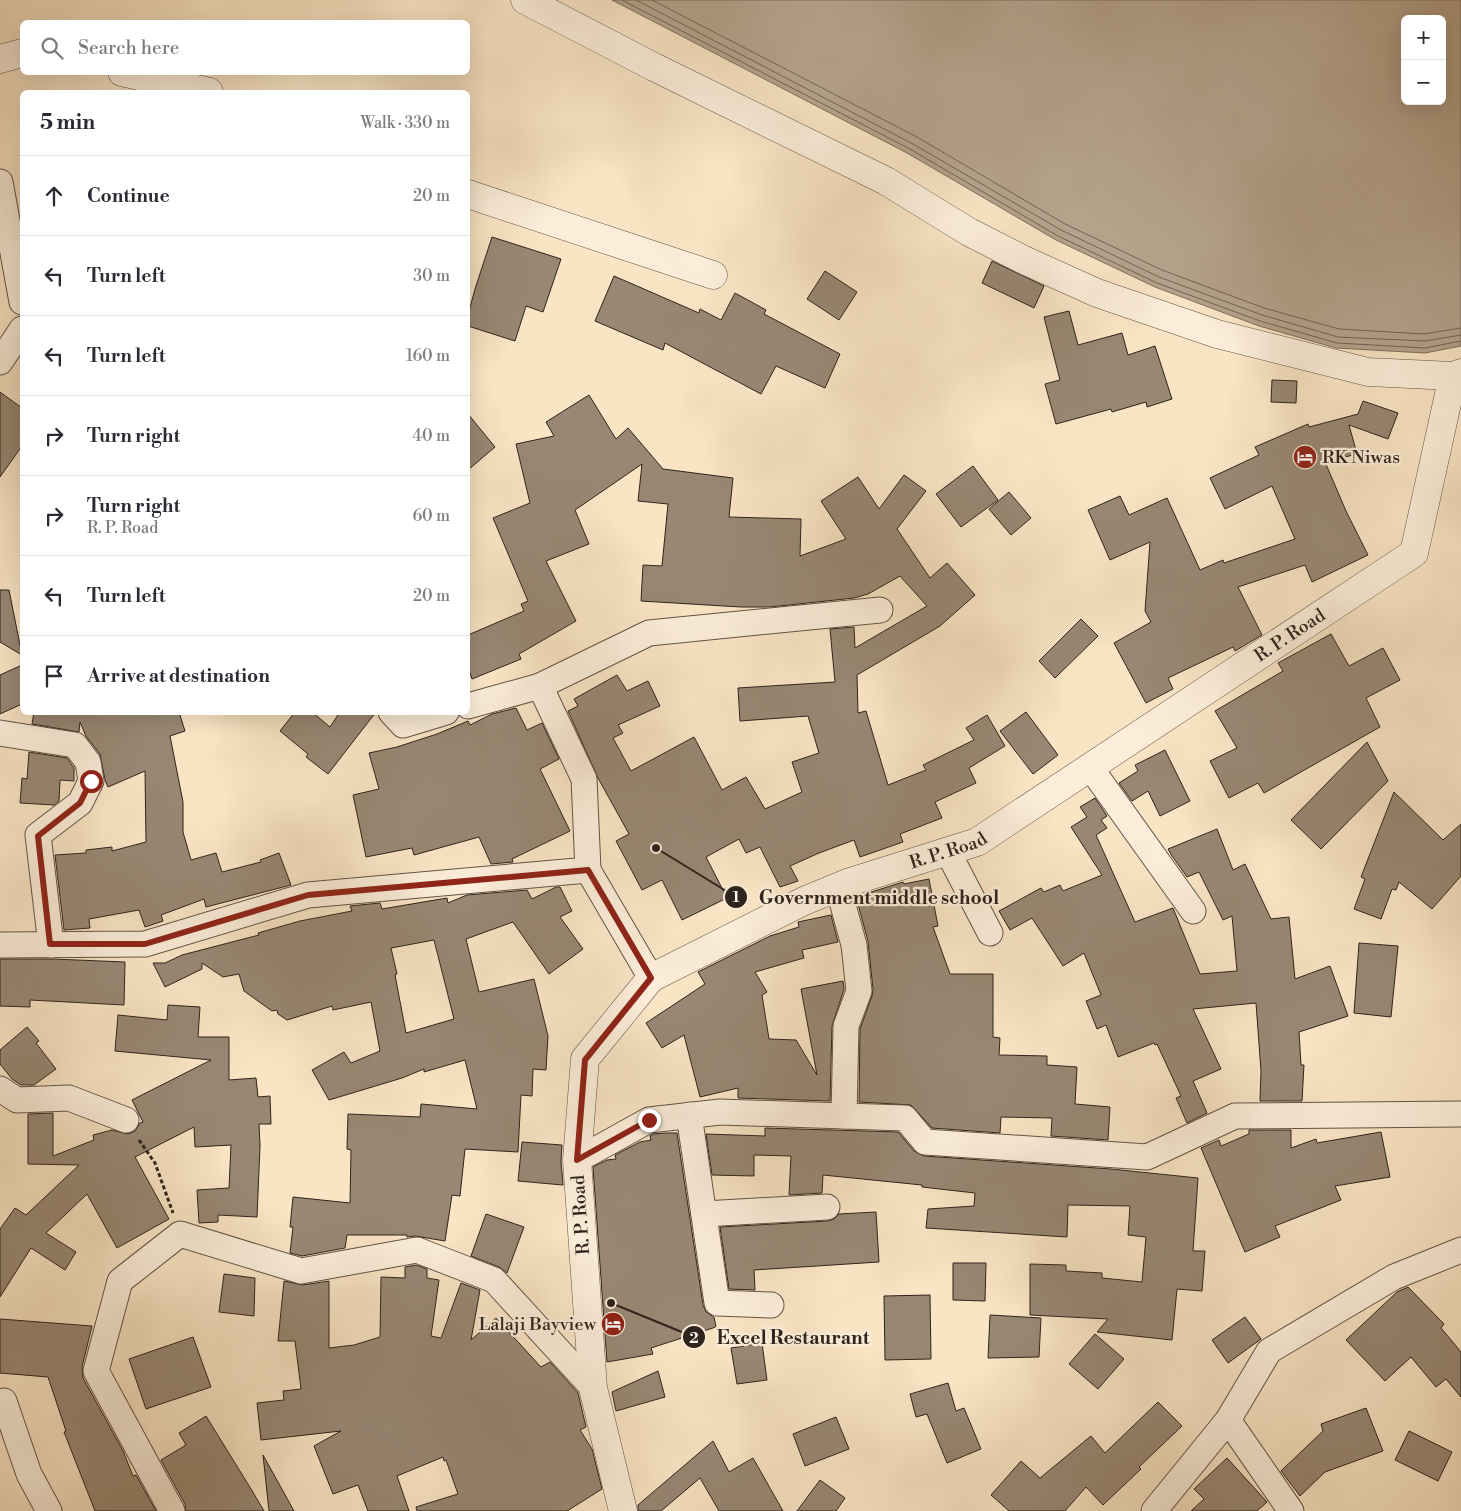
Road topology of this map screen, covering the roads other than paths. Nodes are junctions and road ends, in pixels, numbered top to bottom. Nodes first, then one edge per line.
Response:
1 (525, 0) edge
2 (20, 53) edge
3 (0, 58) edge
4 (135, 75) edge
5 (200, 90) edge
6 (0, 182) edge
7 (470, 195) edge
8 (712, 275) dead end
9 (20, 291) edge
10 (20, 332) edge
11 (0, 362) edge
12 (1457, 374) edge
13 (880, 610) dead end
14 (540, 686) junction
15 (470, 705) edge
16 (393, 715) edge
17 (437, 715) edge
18 (0, 733) edge
19 (1090, 767) junction
20 (948, 852) junction
21 (588, 870) junction
22 (838, 887) junction
23 (1193, 911) dead end
24 (990, 933) dead end
25 (50, 944) junction
26 (0, 945) edge
27 (651, 978) junction
28 (0, 1089) edge
29 (1461, 1114) edge
30 (689, 1115) junction
31 (844, 1116) junction
32 (126, 1120) road end
33 (577, 1160) junction
34 (827, 1206) dead end
35 (704, 1214) junction
36 (1461, 1250) edge
37 (771, 1305) dead end
38 (593, 1388) junction
39 (4, 1401) dead end
40 (1228, 1420) junction
41 (49, 1511) edge
42 (172, 1511) edge
43 (623, 1511) edge
44 (1154, 1511) edge
45 (1291, 1511) edge

1 - 12 street
2 - 3 street
4 - 5 street
6 - 9 street
7 - 8 street
10 - 11 street
12 - 19 street, R. P. Road
13 - 14 street
14 - 15 street
14 - 21 street
16 - 17 street
18 - 25 street
19 - 20 street, R. P. Road
19 - 23 street
20 - 22 street, R. P. Road
20 - 24 street
21 - 25 street
21 - 27 street
22 - 27 street, R. P. Road
22 - 31 street
25 - 26 street
27 - 33 street, R. P. Road
28 - 32 street
29 - 31 street
30 - 31 street
30 - 33 street
30 - 35 street
33 - 38 street, R. P. Road
34 - 35 street
35 - 37 street
36 - 40 street
38 - 42 street
38 - 43 street, R. P. Road
39 - 41 street
40 - 44 street
40 - 45 street

